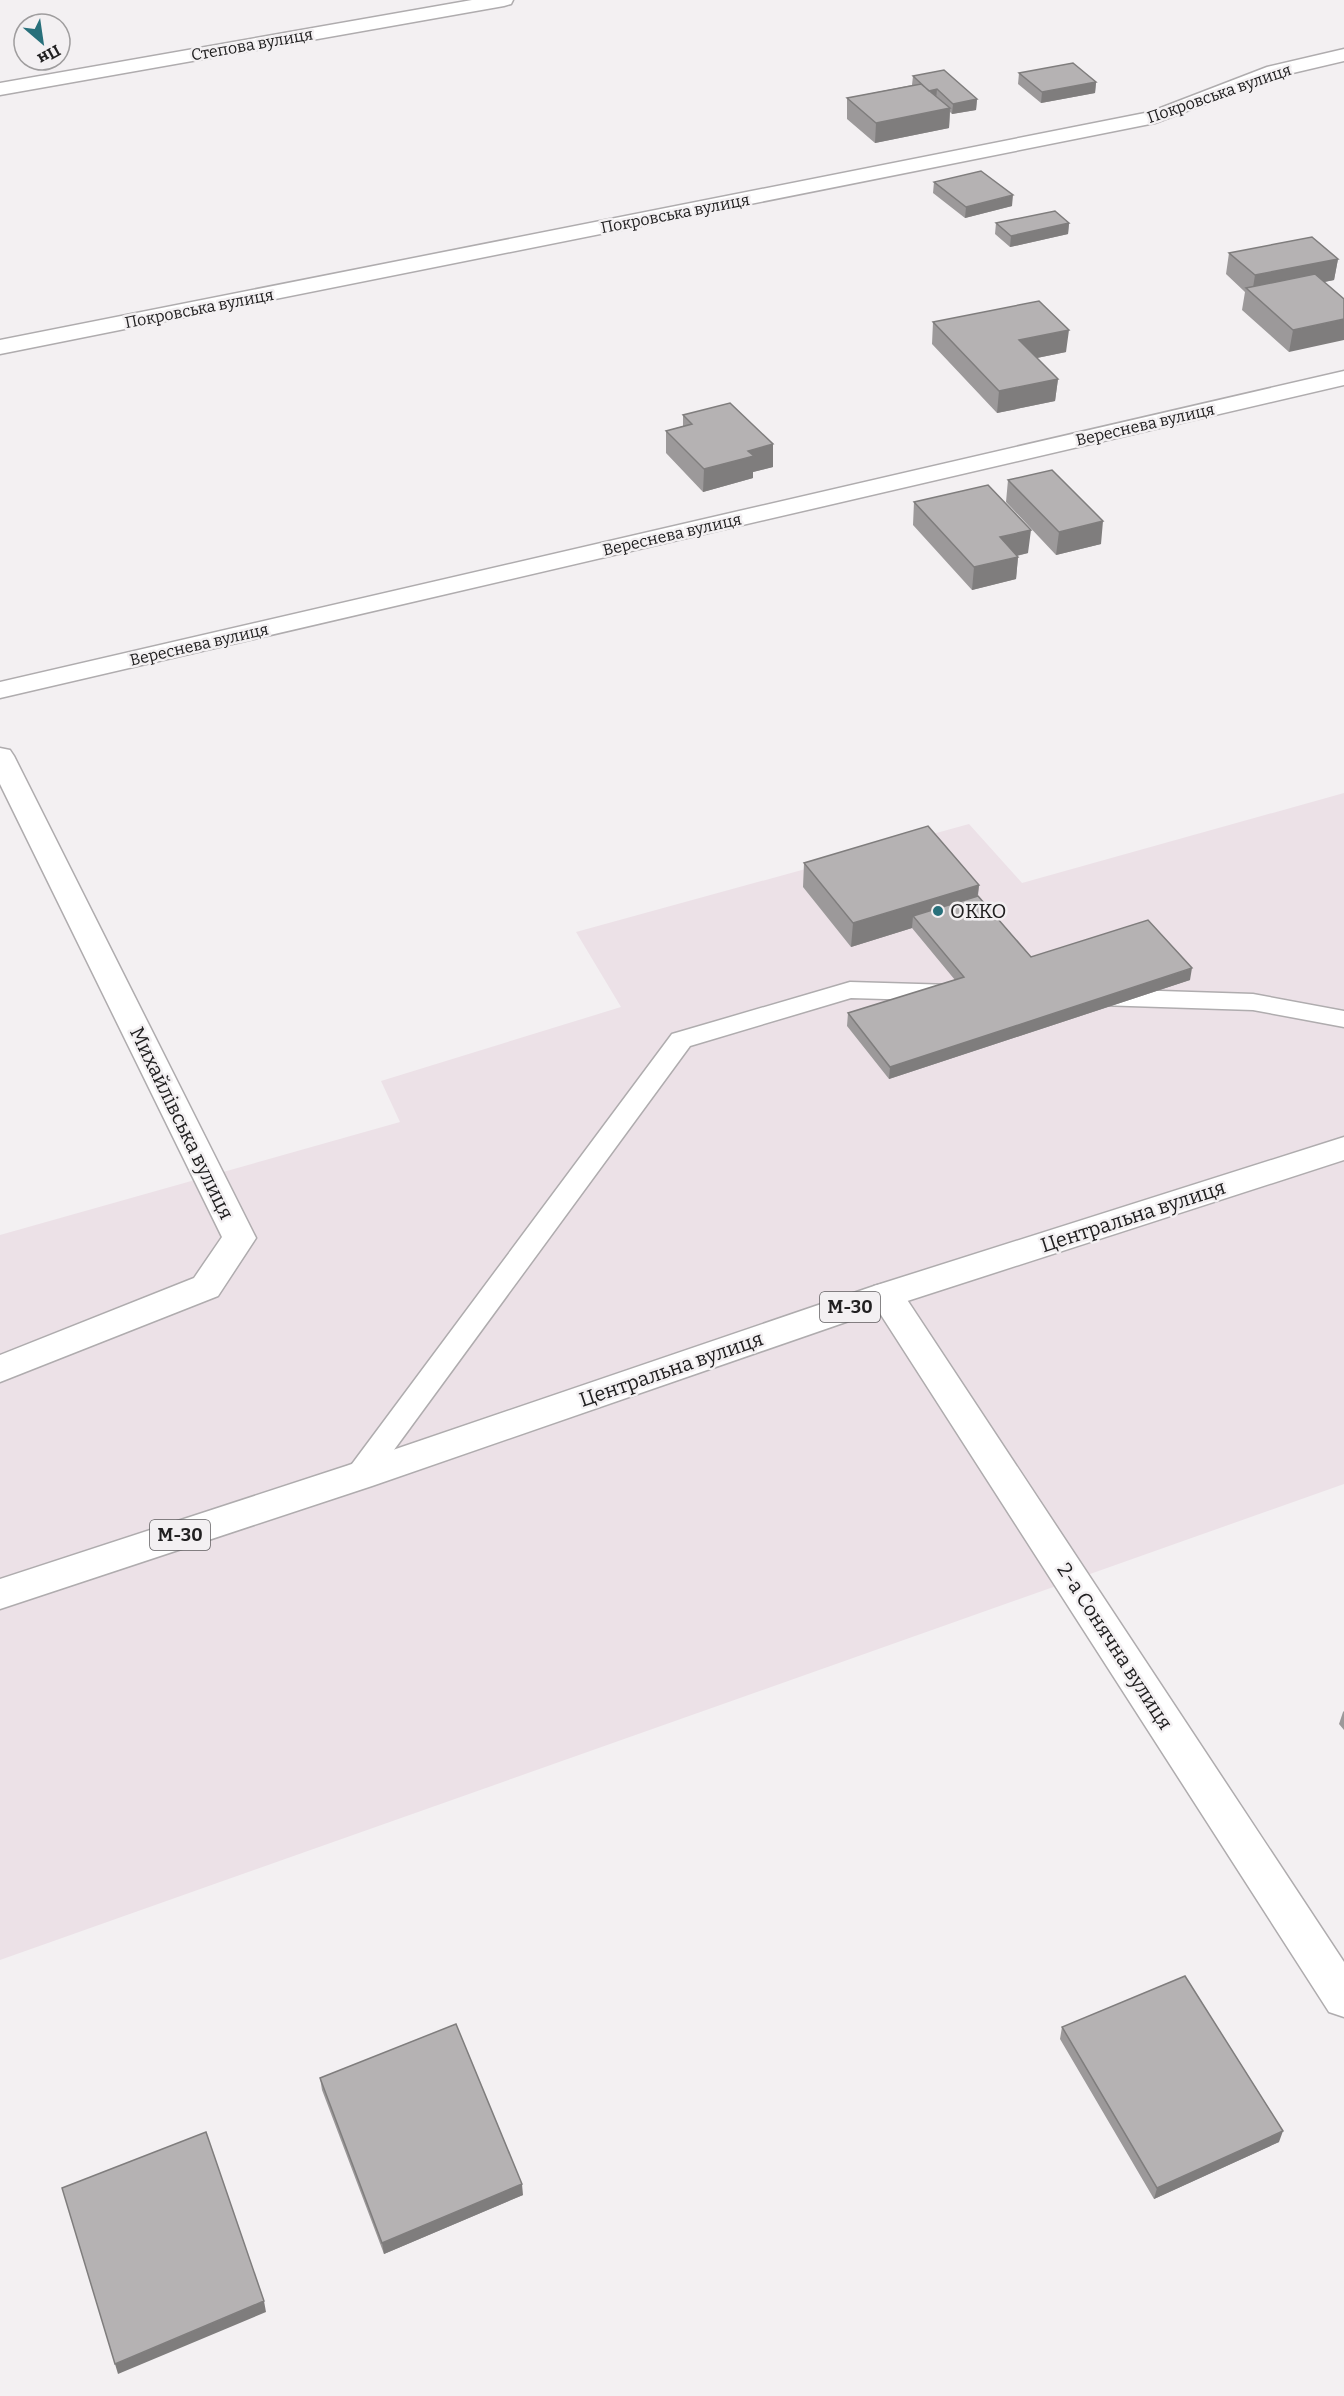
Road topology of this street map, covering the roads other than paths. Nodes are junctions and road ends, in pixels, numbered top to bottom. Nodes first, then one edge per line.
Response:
1 (504, 0) edge
2 (1344, 55) edge
3 (0, 89) edge
4 (0, 347) edge
5 (1344, 378) edge
6 (0, 690) edge
7 (0, 756) edge
8 (980, 994) edge
9 (1075, 997) edge
10 (1344, 1019) edge
11 (1344, 1148) edge
12 (886, 1295) junction
13 (0, 1369) edge
14 (359, 1476) junction
15 (0, 1594) edge
16 (1344, 1998) edge

1 - 3 main road, Степова вулиця
2 - 4 main road, Покровська вулиця
5 - 6 main road, Вереснева вулиця
7 - 13 main road, Михайлівська вулиця
8 - 14 lane
9 - 10 lane
11 - 12 main road, Центральна вулиця / М-30
12 - 14 main road, Центральна вулиця / М-30
12 - 16 main road, 2-а Сонячна вулиця
14 - 15 main road, Центральна вулиця / М-30

